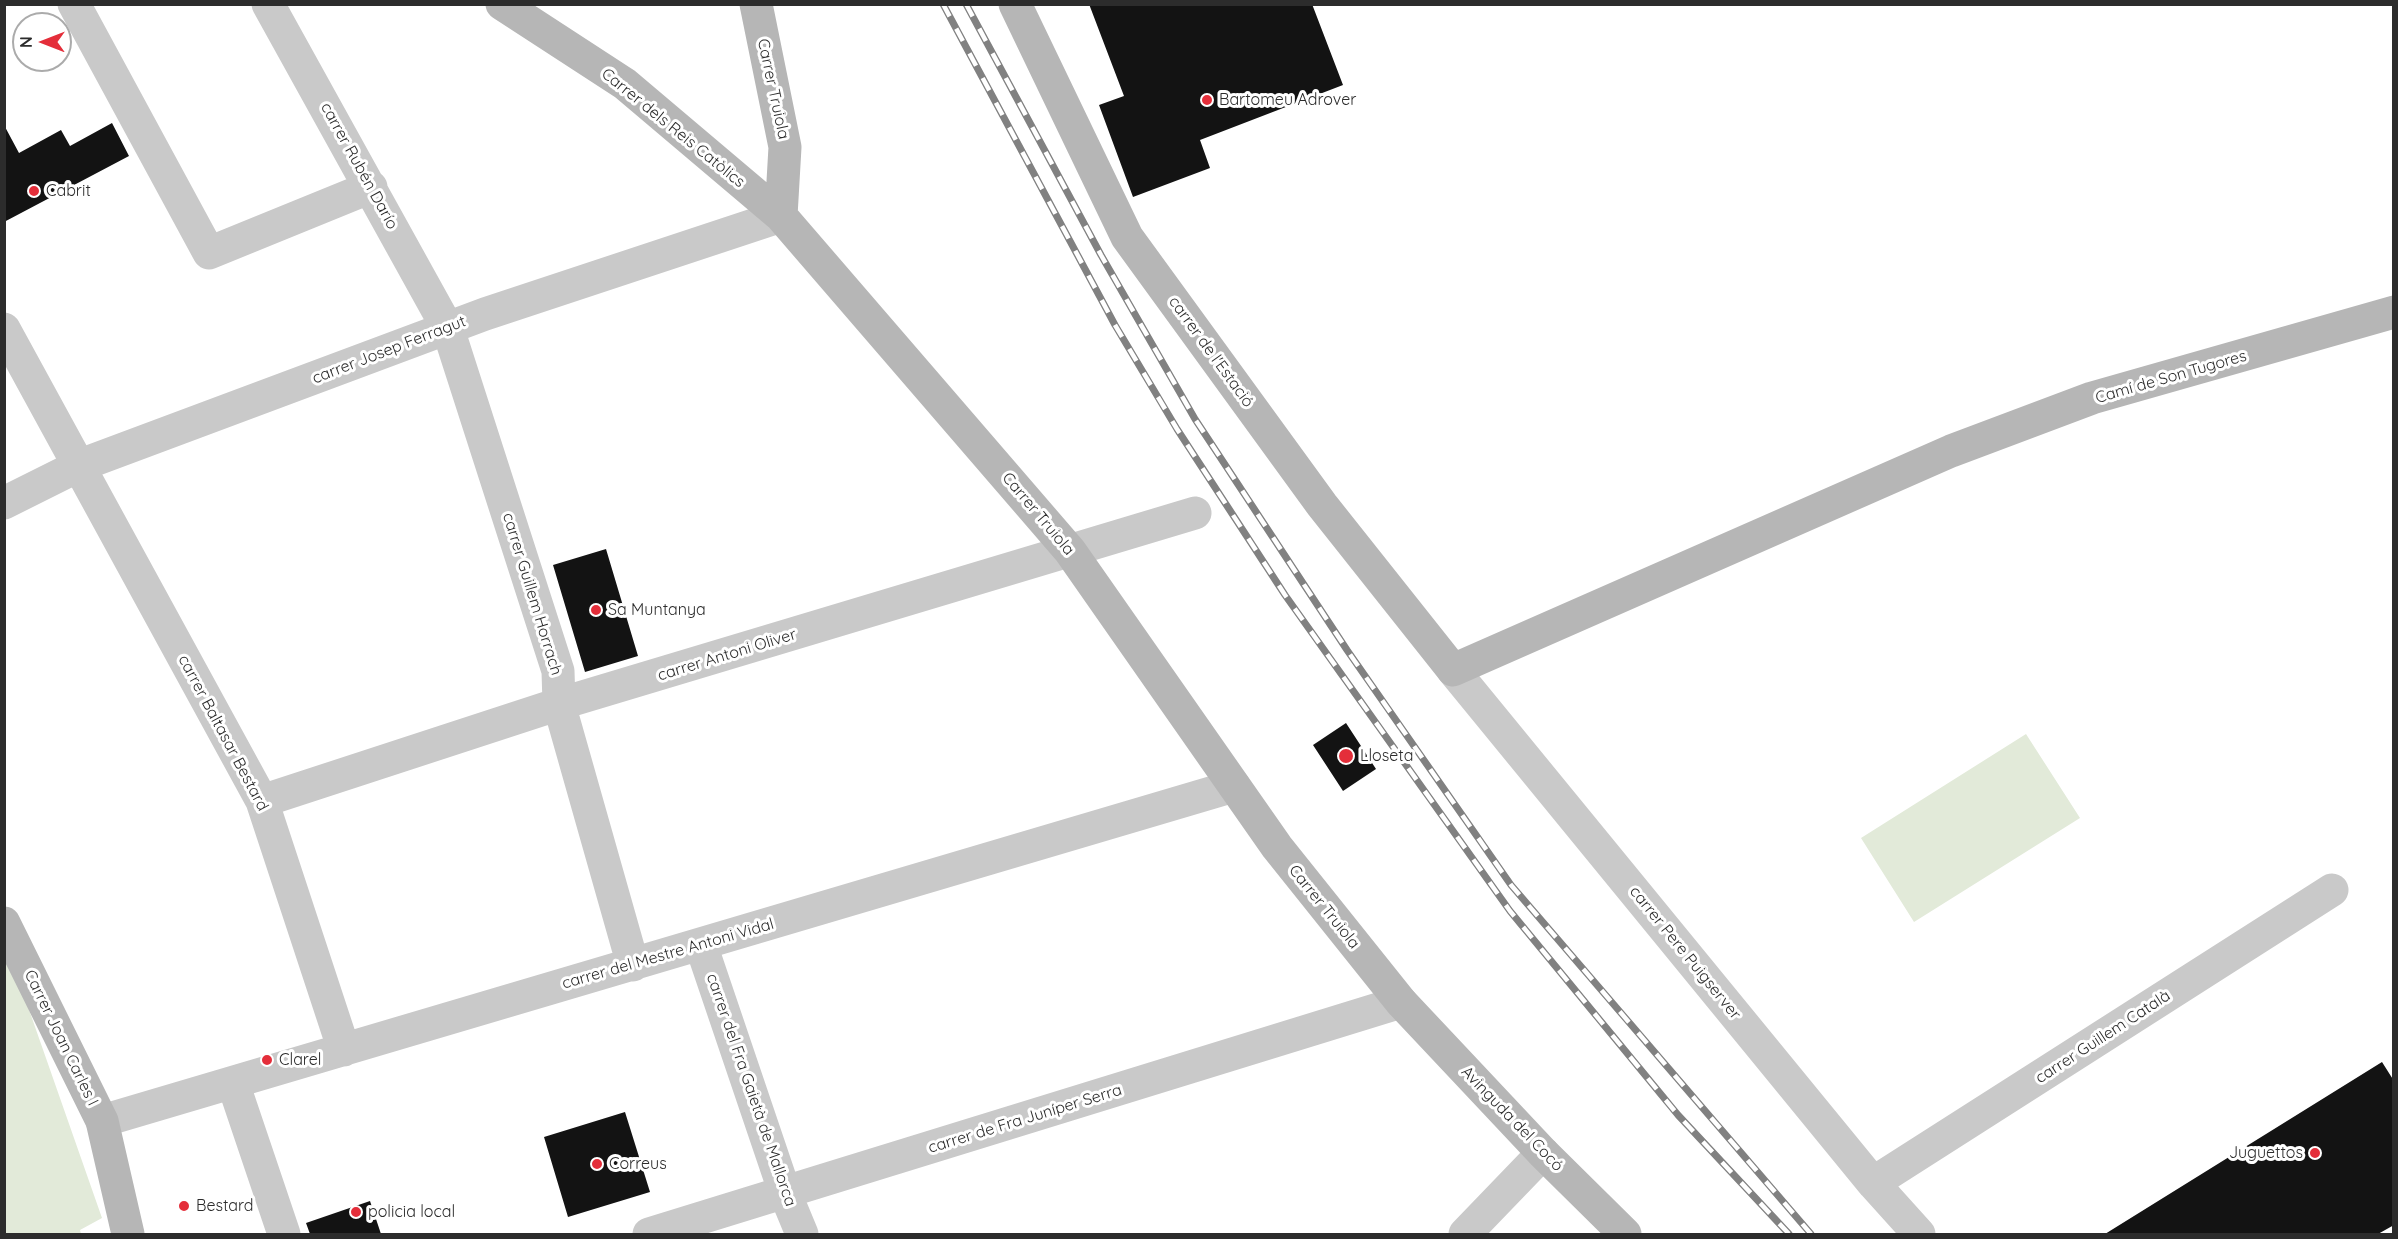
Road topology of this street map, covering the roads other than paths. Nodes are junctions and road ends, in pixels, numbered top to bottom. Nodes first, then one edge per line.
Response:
1 (74, 4) edge
2 (268, 4) edge
3 (502, 4) edge
4 (756, 4) edge
5 (1015, 4) edge
6 (371, 187) junction
7 (781, 216) junction
8 (2394, 312) edge
9 (4, 329) edge
10 (448, 329) junction
11 (78, 466) junction
12 (4, 503) edge
13 (1195, 513) dead end
14 (1070, 551) junction
15 (1453, 670) junction
16 (559, 704) junction
17 (1234, 786) junction
18 (262, 801) junction
19 (2332, 890) dead end
20 (4, 923) edge
21 (701, 945) junction
22 (633, 965) junction
23 (1401, 1002) junction
24 (345, 1050) junction
25 (233, 1083) junction
26 (102, 1121) junction
27 (1543, 1153) junction
28 (1874, 1183) junction
29 (785, 1193) junction
30 (128, 1234) edge
31 (284, 1234) edge
32 (649, 1234) edge
33 (802, 1234) edge
34 (1465, 1234) edge
35 (1625, 1234) edge
36 (1918, 1234) edge

1 - 6 street
2 - 6 street, carrer Rubén Darío
3 - 7 street, Carrer dels Reis Catòlics
4 - 7 street, Carrer Truiola
5 - 15 street, carrer de l'Estació
6 - 10 street, carrer Rubén Darío
7 - 10 street, carrer Josep Ferragut
7 - 14 street, Carrer Truiola
8 - 15 street, Camí de Son Tugores
9 - 11 street, carrer Baltasar Bestard
10 - 11 street, carrer Josep Ferragut
10 - 16 street, carrer Guillem Horrach
11 - 12 street, carrer Josep Ferragut
11 - 18 street, carrer Baltasar Bestard
13 - 14 street, carrer Antoni Oliver
14 - 16 street, carrer Antoni Oliver
14 - 17 street, Carrer Truiola
15 - 28 street, carrer Pere Puigserver
16 - 18 street, carrer Antoni Oliver
16 - 22 street, carrer Guillem Horrach
17 - 21 street, carrer del Mestre Antoni Vidal
17 - 23 street, Carrer Truiola
18 - 24 street, carrer Baltasar Bestard
19 - 28 street, carrer Guillem Català
20 - 26 street, Carrer Joan Carles I
21 - 22 street, carrer del Mestre Antoni Vidal
21 - 29 street, carrer del Fra Gaietà de Mallorca
22 - 24 street, carrer del Mestre Antoni Vidal
23 - 27 street, Avinguda del Cocó
23 - 29 street, carrer de Fra Juníper Serra
24 - 25 street, carrer del Mestre Antoni Vidal
25 - 26 street, carrer del Mestre Antoni Vidal
25 - 31 street
26 - 30 street, Carrer Joan Carles I
27 - 34 street
27 - 35 street, Avinguda del Cocó
28 - 36 street, carrer Pere Puigserver
29 - 32 street, carrer de Fra Juníper Serra
29 - 33 street, carrer del Fra Gaietà de Mallorca

